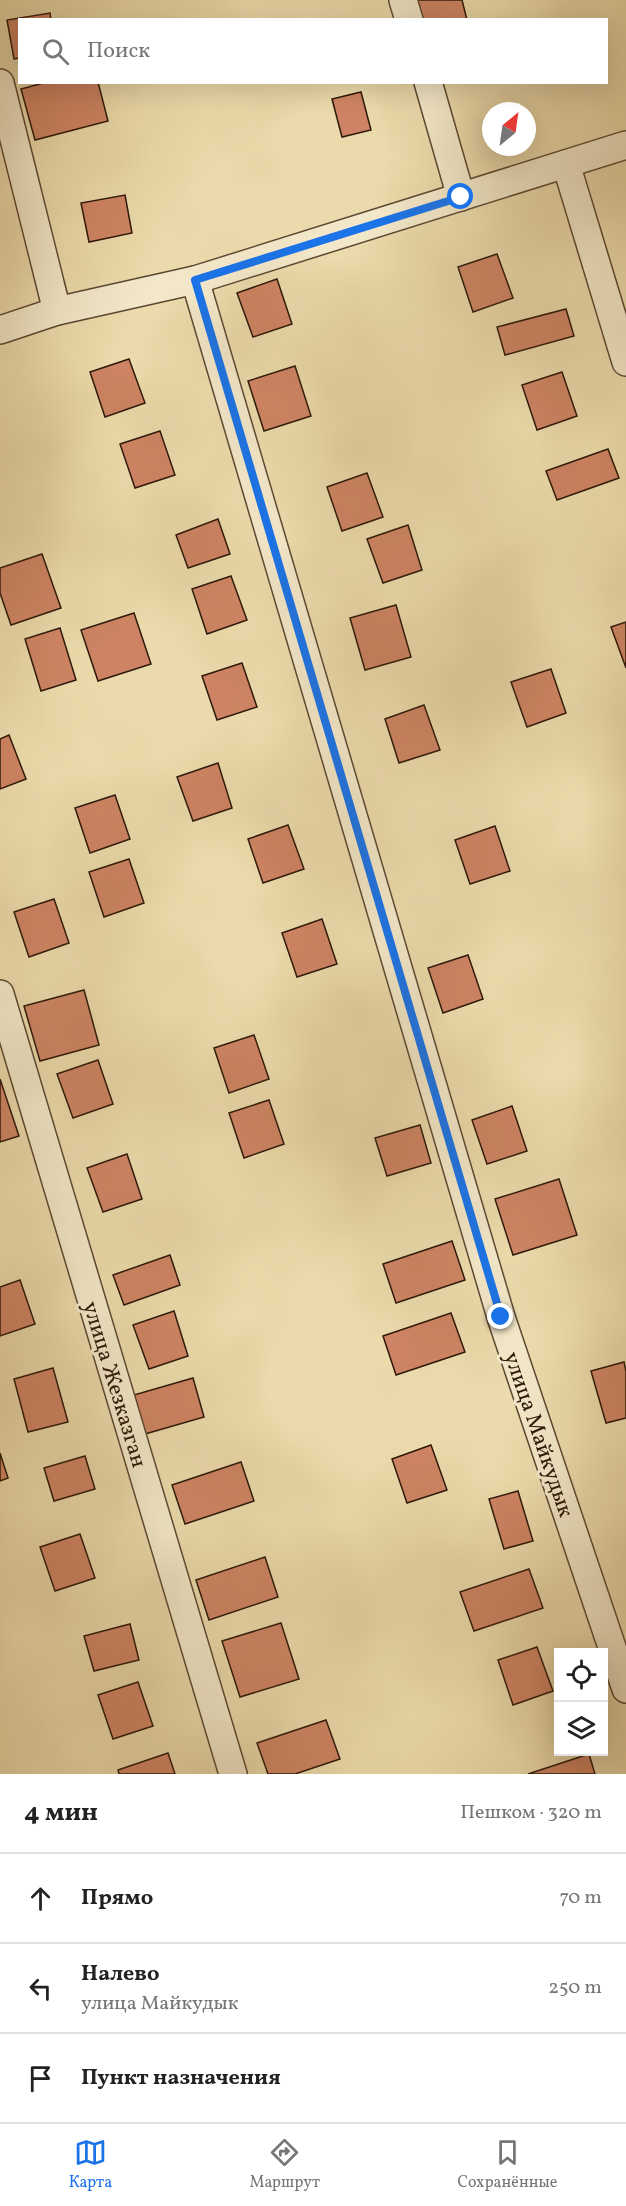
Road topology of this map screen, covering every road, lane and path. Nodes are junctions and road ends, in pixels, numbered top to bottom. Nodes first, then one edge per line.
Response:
1 (403, 0) edge
2 (408, 18) edge
3 (0, 83) edge
4 (429, 84) edge
5 (626, 145) edge
6 (566, 164) junction
7 (461, 197) junction
8 (195, 280) junction
9 (57, 310) junction
10 (0, 330) edge
11 (626, 362) edge
12 (0, 994) edge
13 (626, 1689) edge
14 (233, 1774) edge

1 - 2 street
3 - 9 street
4 - 7 street
5 - 6 street
6 - 7 street
6 - 11 street
7 - 8 street
8 - 9 street
8 - 13 street, улица Майкудык
9 - 10 street
12 - 14 street, улица Жезказган

